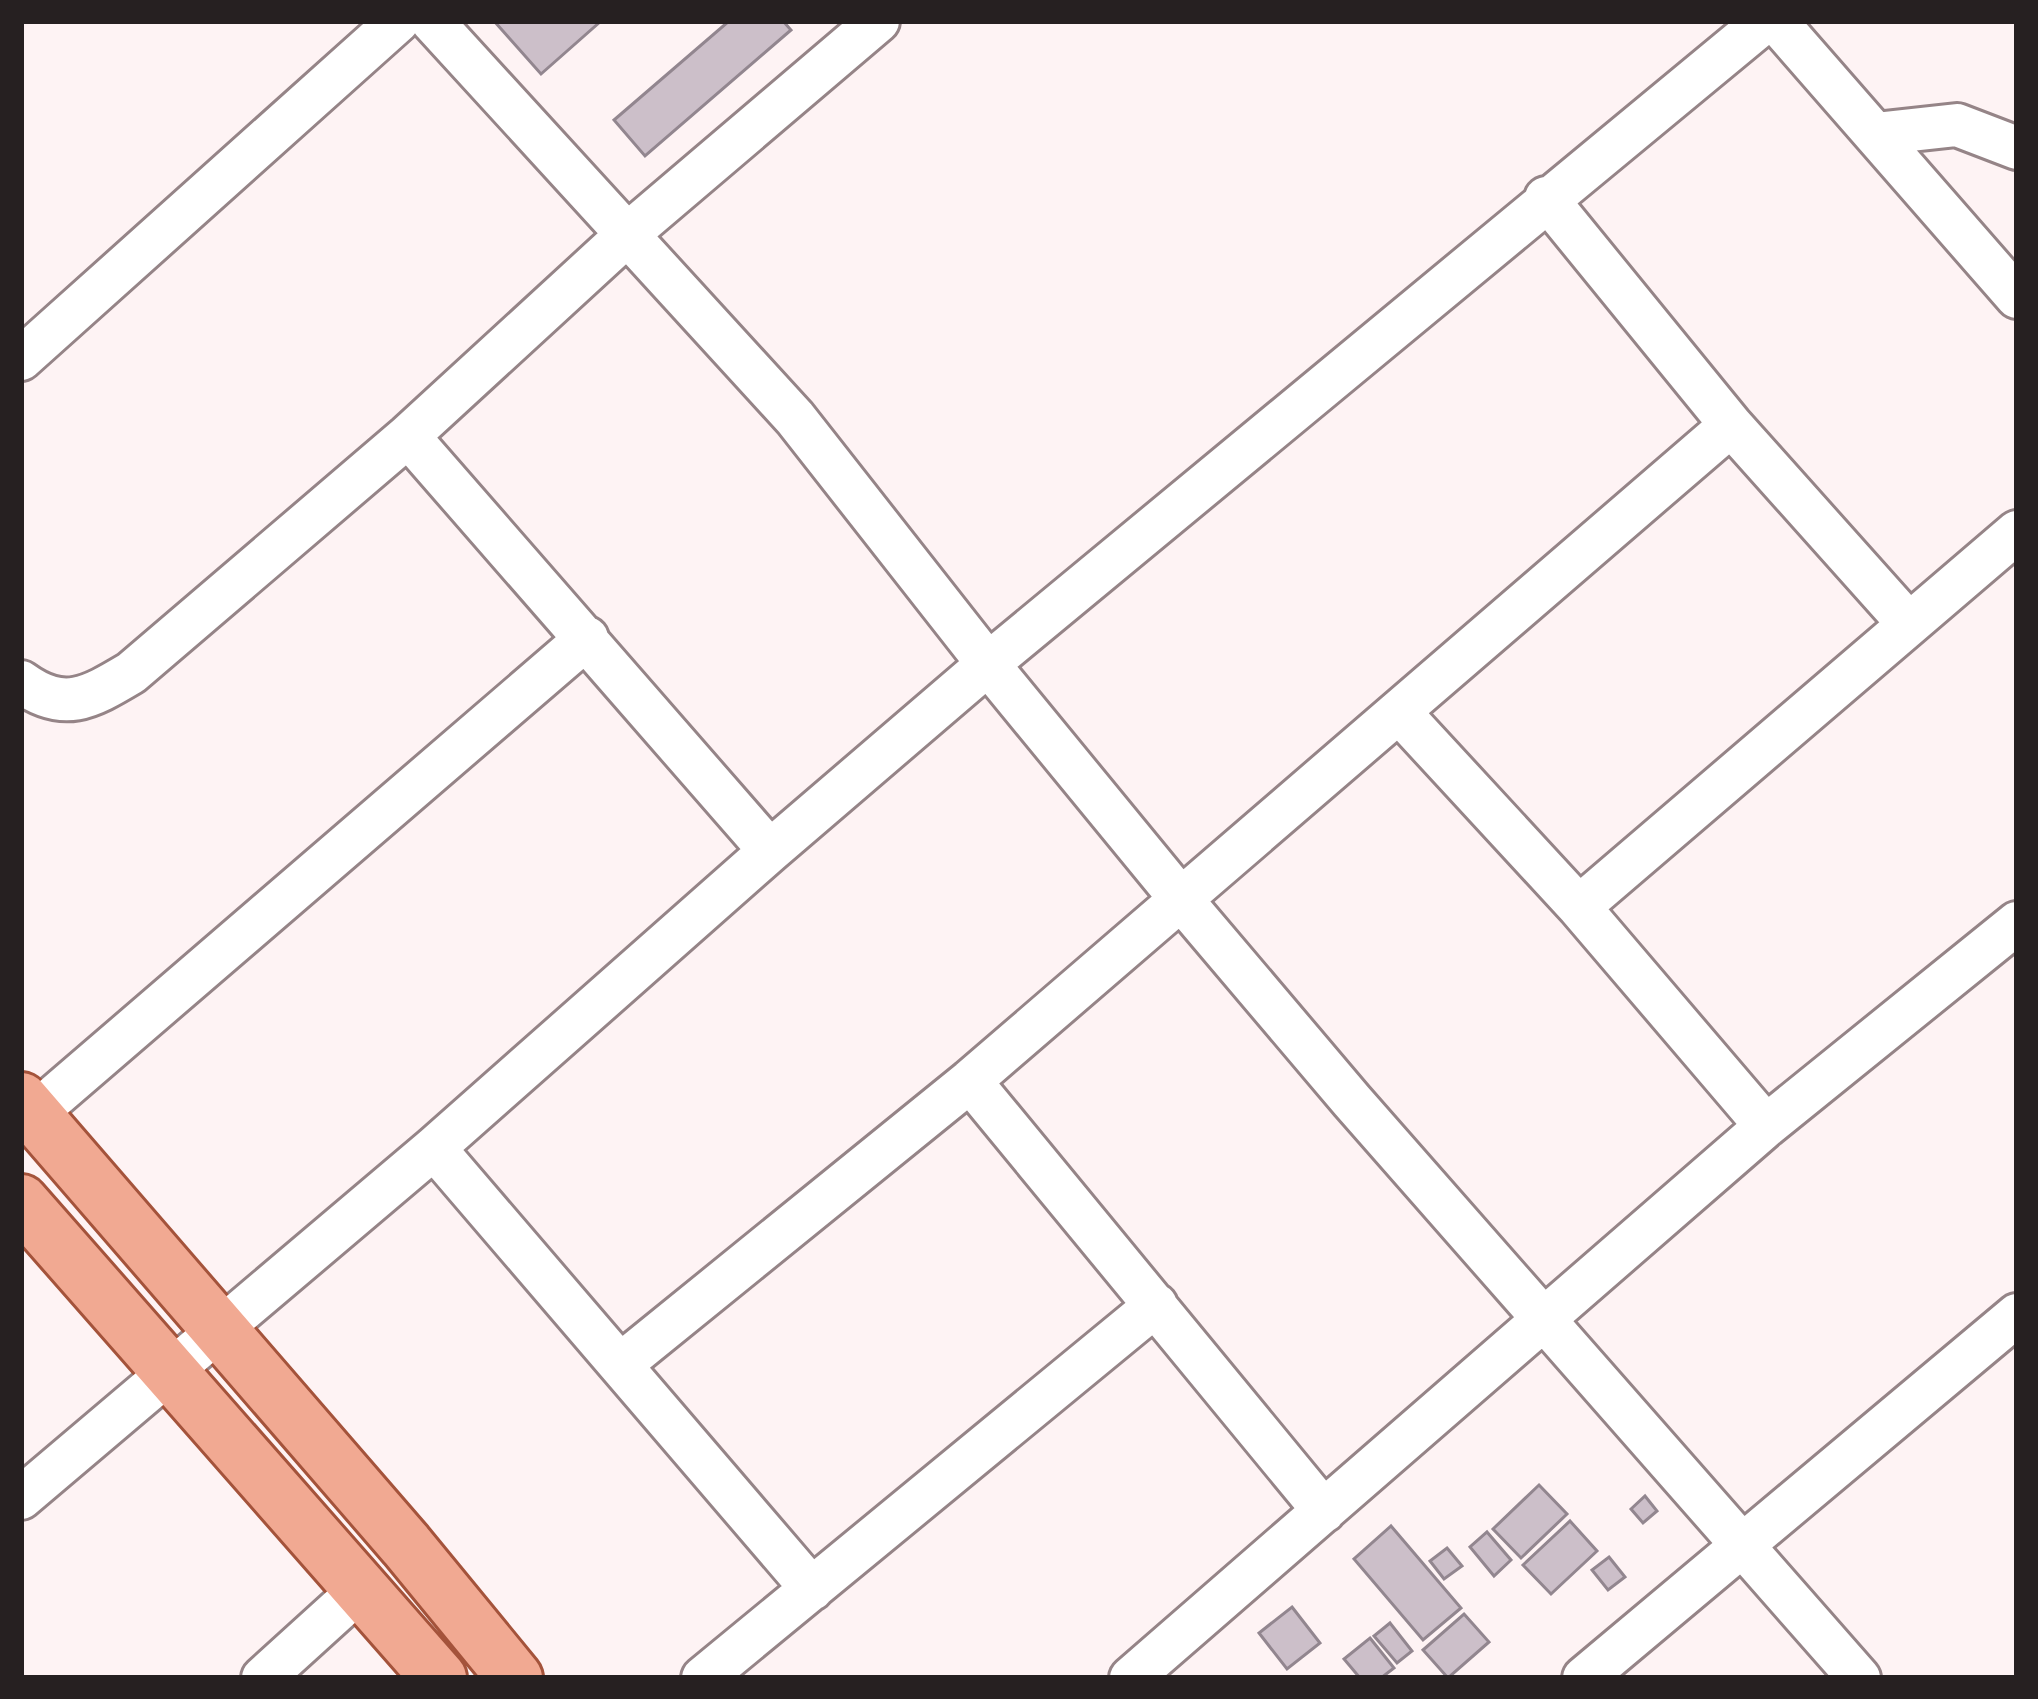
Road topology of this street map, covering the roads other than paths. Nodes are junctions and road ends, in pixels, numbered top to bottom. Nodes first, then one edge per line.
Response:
1 (398, 21) edge
2 (432, 21) edge
3 (878, 21) edge
4 (1765, 21) edge
5 (1776, 21) edge
6 (1875, 134) junction
7 (2017, 148) edge
8 (1546, 198) junction
9 (628, 232) junction
10 (2017, 297) edge
11 (21, 358) edge
12 (1731, 425) junction
13 (408, 436) junction
14 (2017, 532) edge
15 (1908, 623) junction
16 (586, 638) junction
17 (988, 664) junction
18 (21, 682) edge
19 (1400, 713) junction
20 (770, 851) junction
21 (1180, 898) junction
22 (1579, 907) junction
23 (2017, 923) edge
24 (970, 1081) junction
25 (27, 1108) edge
26 (1766, 1126) junction
27 (434, 1148) junction
28 (21, 1202) edge
29 (1156, 1305) junction
30 (2017, 1315) edge
31 (1546, 1318) junction
32 (220, 1328) junction
33 (620, 1365) junction
34 (168, 1372) junction
35 (21, 1498) edge
36 (1324, 1511) junction
37 (1741, 1546) junction
38 (361, 1589) junction
39 (812, 1589) junction
40 (263, 1678) edge
41 (439, 1678) edge
42 (515, 1678) edge
43 (703, 1678) edge
44 (1132, 1678) edge
45 (1584, 1678) edge
46 (1859, 1678) edge

1 - 11 street
2 - 9 street
3 - 9 street
4 - 8 street
5 - 6 street
6 - 7 street
6 - 10 street
8 - 12 street
8 - 17 street
9 - 13 street
9 - 17 street
12 - 15 street
12 - 19 street
13 - 16 street
13 - 18 street
14 - 15 street
15 - 22 street
16 - 20 street
16 - 25 street
17 - 20 street
17 - 21 street
19 - 21 street
19 - 22 street
20 - 27 street
21 - 24 street
21 - 31 street
22 - 26 street
23 - 26 street
24 - 29 street
24 - 33 street
25 - 32 main road
26 - 31 street
27 - 32 street
27 - 33 street
28 - 34 main road
29 - 36 street
29 - 39 street
30 - 37 street
31 - 36 street
31 - 37 street
32 - 34 street
32 - 42 main road
33 - 39 street
34 - 35 street
34 - 38 main road
36 - 44 street
37 - 45 street
37 - 46 street
38 - 40 street
38 - 41 main road
39 - 43 street

